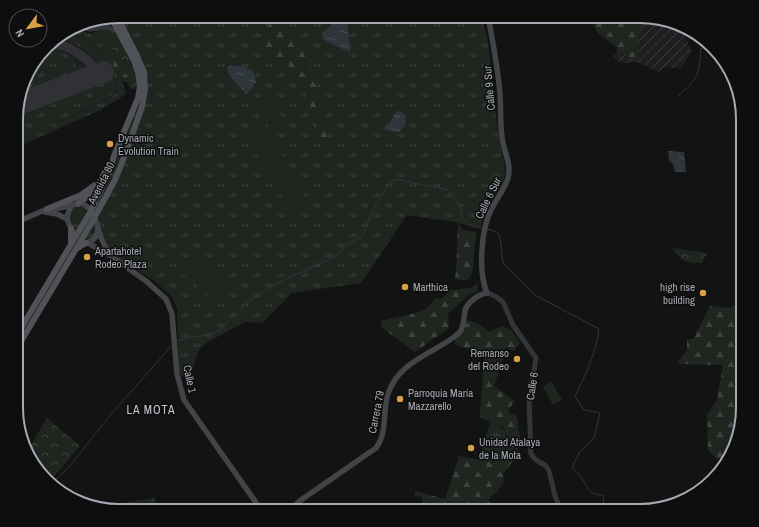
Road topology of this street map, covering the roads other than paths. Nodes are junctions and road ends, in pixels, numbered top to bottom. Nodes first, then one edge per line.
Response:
1 (114, 23) edge
2 (120, 23) edge
3 (489, 23) edge
4 (104, 24) edge
5 (100, 28) junction
6 (86, 29) edge
7 (119, 32) junction
8 (114, 156) junction
9 (507, 159) joint
10 (99, 181) junction
11 (75, 204) junction
12 (47, 209) junction
13 (91, 211) junction
14 (40, 213) junction
15 (95, 217) junction
16 (67, 219) junction
17 (23, 220) edge
18 (71, 228) junction
19 (98, 228) junction
20 (82, 241) junction
21 (73, 247) junction
22 (111, 256) junction
23 (56, 281) junction
24 (60, 288) dead end
25 (487, 293) junction
26 (33, 321) junction
27 (23, 326) edge
28 (35, 328) dead end
29 (23, 338) edge
30 (257, 504) edge
31 (296, 504) edge
32 (558, 504) edge

1 - 7 main road, Avenida 80
2 - 15 main road, Avenida 80
3 - 9 main road, Calle 9 Sur
4 - 5 street
5 - 6 street
5 - 7 street
7 - 8 main road, Avenida 80
8 - 10 main road
8 - 13 main road, Avenida 80
9 - 25 main road, Calle 6 Sur
10 - 11 main road
10 - 12 main road
11 - 12 main road
11 - 13 main road
11 - 16 main road
12 - 14 main road
13 - 15 main road, Calle 1
13 - 20 main road, Avenida 80
14 - 16 main road
14 - 17 main road
15 - 19 main road, Calle 1
15 - 20 main road, Avenida 80
16 - 18 main road
18 - 20 main road
18 - 21 main road
19 - 20 main road
19 - 22 main road, Calle 1
20 - 21 main road
20 - 21 main road, Avenida 80
20 - 22 main road, Calle 1
21 - 23 main road, Avenida 80
21 - 27 main road, Avenida 80
22 - 30 main road, Calle 1
23 - 24 main road
23 - 26 main road, Avenida 80
25 - 31 main road, Carrera 79
25 - 32 street, Calle 6
26 - 28 main road
26 - 29 main road, Avenida 80

